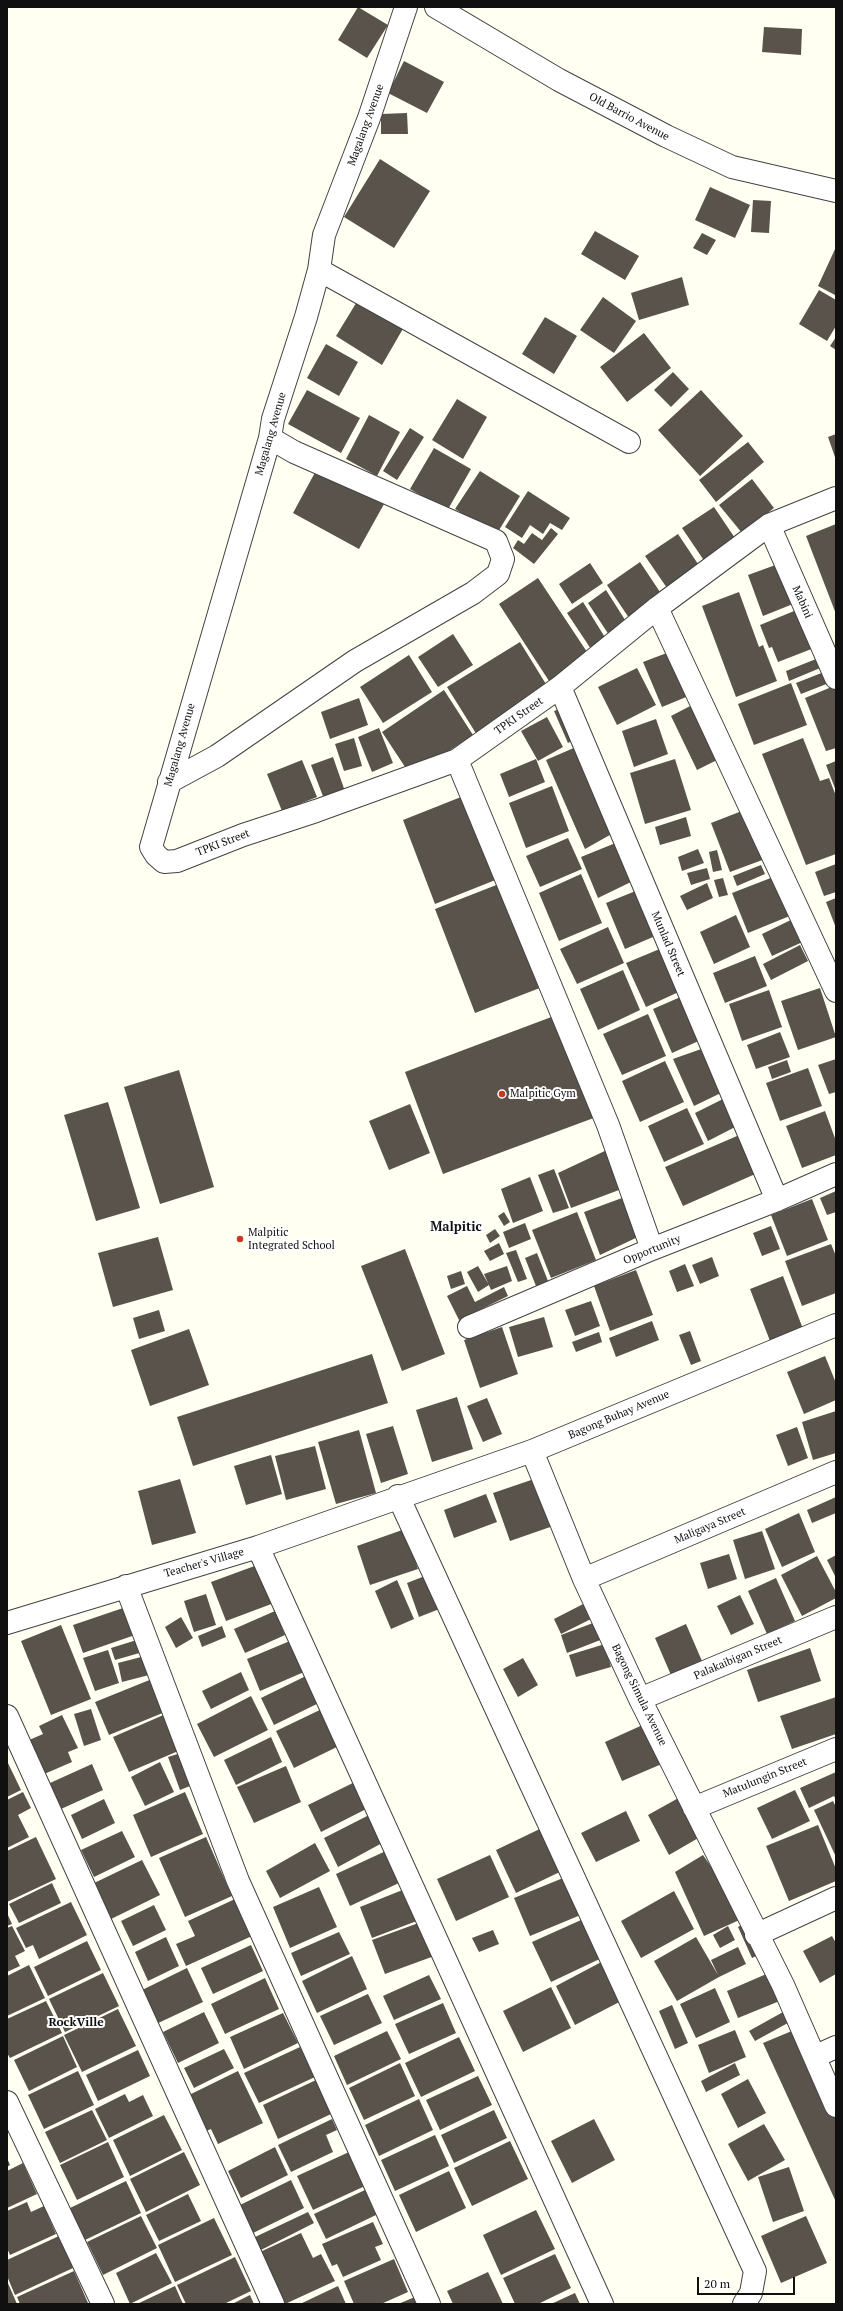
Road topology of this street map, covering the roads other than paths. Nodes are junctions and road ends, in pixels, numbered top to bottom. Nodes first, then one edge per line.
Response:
1 (406, 7) edge
2 (436, 7) edge
3 (836, 190) edge
4 (319, 270) junction
5 (270, 438) junction
6 (629, 442) dead end
7 (836, 498) edge
8 (769, 525) junction
9 (657, 608) junction
10 (836, 678) edge
11 (560, 687) junction
12 (457, 760) junction
13 (169, 782) junction
14 (164, 862) joint
15 (836, 991) edge
16 (836, 1174) edge
17 (777, 1200) junction
18 (652, 1249) junction
19 (836, 1325) edge
20 (469, 1328) dead end
21 (532, 1451) junction
22 (836, 1472) edge
23 (398, 1496) junction
24 (258, 1547) junction
25 (584, 1579) junction
26 (126, 1586) junction
27 (836, 1617) edge
28 (7, 1623) edge
29 (640, 1699) junction
30 (7, 1716) edge
31 (836, 1749) edge
32 (694, 1808) junction
33 (836, 1898) edge
34 (756, 1935) junction
35 (836, 2047) edge
36 (816, 2056) junction
37 (7, 2102) edge
38 (836, 2106) edge
39 (103, 2304) edge
40 (273, 2304) edge
41 (429, 2304) edge
42 (602, 2304) edge
43 (744, 2304) edge

1 - 4 street, Magalang Avenue
2 - 3 street, Old Barrio Avenue
4 - 5 street, Magalang Avenue
4 - 6 street
5 - 13 street, Magalang Avenue
5 - 13 street
7 - 8 street, TPKI Street
8 - 9 street, TPKI Street
8 - 10 street, Mabini
9 - 11 street, TPKI Street
9 - 15 street
11 - 12 street, TPKI Street
11 - 17 street, Munlad Street
12 - 14 street, TPKI Street
12 - 18 street
13 - 14 street, Magalang Avenue
16 - 17 street, Opportunity
17 - 18 street, Opportunity
18 - 20 street, Opportunity
19 - 21 street, Bagong Buhay Avenue
21 - 23 street, Bagong Buhay Avenue
21 - 25 street, Bagong Simula Avenue
22 - 25 street, Maligaya Street
23 - 24 street, Teacher's Village
23 - 43 street
24 - 26 street, Teacher's Village
24 - 42 street
25 - 29 street, Bagong Simula Avenue
26 - 28 street, Teacher's Village
26 - 41 street
27 - 29 street, Palakaibigan Street
29 - 32 street, Bagong Simula Avenue
30 - 40 street
31 - 32 street, Matulungin Street
32 - 34 street, Bagong Simula Avenue
33 - 34 street
34 - 36 street, Bagong Simula Avenue
35 - 36 street
36 - 38 street, Bagong Simula Avenue
37 - 39 street

